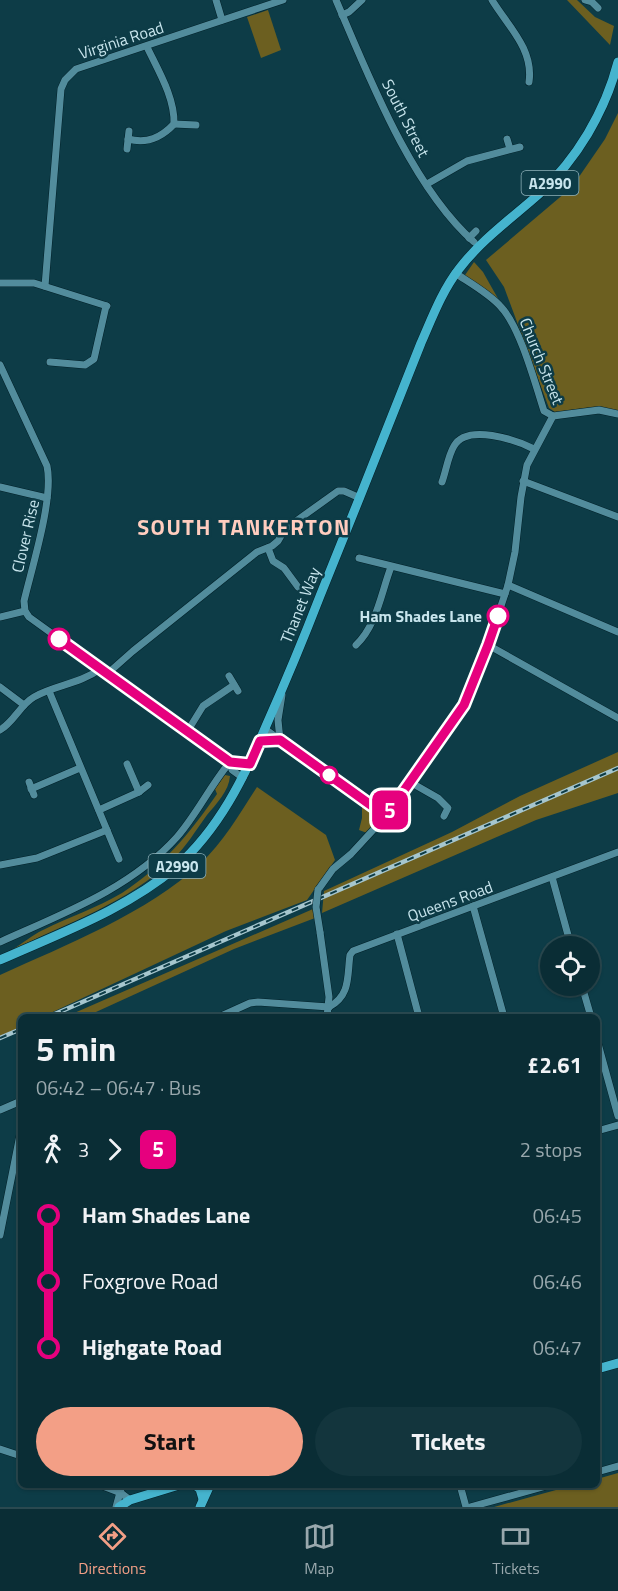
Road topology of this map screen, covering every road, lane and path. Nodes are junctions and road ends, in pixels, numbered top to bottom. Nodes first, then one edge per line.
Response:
1 (216, 0) edge
2 (283, 0) edge
3 (336, 0) edge
4 (362, 0) edge
5 (492, 0) edge
6 (585, 0) edge
7 (598, 8) dead end
8 (342, 15) junction
9 (222, 20) junction
10 (147, 47) junction
11 (617, 67) edge
12 (529, 81) dead end
13 (174, 124) junction
14 (196, 125) dead end
15 (507, 139) dead end
16 (520, 147) dead end
17 (127, 149) dead end
18 (510, 149) junction
19 (427, 184) junction
20 (476, 231) dead end
21 (455, 273) junction
22 (0, 283) edge
23 (45, 286) junction
24 (50, 362) dead end
25 (0, 365) edge
26 (618, 414) edge
27 (553, 417) junction
28 (534, 449) junction
29 (523, 481) junction
30 (442, 482) dead end
31 (0, 487) edge
32 (47, 498) junction
33 (360, 498) junction
34 (618, 517) edge
35 (267, 548) junction
36 (359, 558) dead end
37 (391, 567) junction
38 (508, 585) junction
39 (298, 587) dead end
40 (505, 594) junction
41 (24, 611) junction
42 (0, 617) edge
43 (618, 632) edge
44 (356, 645) dead end
45 (488, 645) junction
46 (100, 669) junction
47 (107, 674) junction
48 (229, 676) dead end
49 (0, 687) edge
50 (284, 688) junction
51 (49, 691) junction
52 (24, 705) junction
53 (618, 718) edge
54 (265, 729) junction
55 (0, 730) edge
56 (187, 732) junction
57 (280, 740) junction
58 (260, 741) junction
59 (230, 762) junction
60 (127, 764) dead end
61 (250, 764) junction
62 (80, 768) junction
63 (243, 778) junction
64 (410, 782) junction
65 (148, 785) dead end
66 (31, 788) dead end
67 (139, 792) junction
68 (99, 810) junction
69 (386, 816) junction
70 (444, 816) dead end
71 (107, 830) junction
72 (618, 852) edge
73 (119, 859) dead end
74 (0, 865) edge
75 (552, 877) junction
76 (473, 906) junction
77 (397, 934) junction
78 (568, 936) edge
79 (0, 942) edge
80 (0, 960) edge
81 (585, 996) edge
82 (329, 1007) junction
83 (235, 1013) edge
84 (328, 1014) edge
85 (418, 1014) edge
86 (503, 1014) edge
87 (590, 1014) edge
88 (600, 1051) edge
89 (18, 1102) edge
90 (0, 1110) edge
91 (618, 1116) edge
92 (618, 1125) edge
93 (600, 1130) edge
94 (18, 1146) edge
95 (0, 1235) edge
96 (618, 1363) edge
97 (600, 1369) edge
98 (0, 1449) edge
99 (18, 1455) edge
100 (618, 1466) edge
101 (600, 1471) edge
102 (108, 1488) edge
103 (122, 1488) edge
104 (169, 1488) edge
105 (199, 1488) edge
106 (209, 1488) edge
107 (461, 1488) edge
108 (539, 1488) edge
109 (121, 1493) junction
110 (130, 1500) junction
111 (202, 1503) edge
112 (118, 1507) edge
113 (468, 1507) edge

1 - 9 street
2 - 9 street, Virginia Road
3 - 8 street, South Street
4 - 8 street
5 - 12 street
6 - 7 street
8 - 19 street, South Street
9 - 10 street, Virginia Road
10 - 13 street
10 - 23 street, Virginia Road
11 - 21 main road, Thanet Way / A2990
13 - 14 street
13 - 17 street
15 - 18 street
16 - 18 street
18 - 19 street
19 - 20 street, South Street
21 - 27 street, Church Street
21 - 33 main road, Thanet Way / A2990
22 - 23 street
23 - 24 street
25 - 32 street, Clover Rise
26 - 27 street, Church Street
27 - 28 street
28 - 29 street
28 - 30 street
29 - 34 street
29 - 38 street
31 - 32 street
32 - 41 street, Clover Rise
33 - 35 street
33 - 50 main road, Thanet Way / A2990
35 - 39 street
35 - 47 street
36 - 37 street
37 - 40 street
37 - 44 street
38 - 40 street
38 - 43 street
40 - 45 street
41 - 42 street
41 - 46 street
45 - 53 street
45 - 64 street
46 - 47 street
46 - 51 street
47 - 56 street
48 - 56 street
49 - 52 street
50 - 54 main road, Thanet Way / A2990
50 - 57 street
51 - 52 street
51 - 62 street
52 - 55 street
54 - 57 street
54 - 58 main road, Thanet Way / A2990
56 - 59 street
57 - 58 street
57 - 69 street
58 - 61 main road, Thanet Way / A2990
59 - 61 street
59 - 63 street
59 - 79 street
60 - 67 street
61 - 63 main road, Thanet Way / A2990
62 - 66 street
62 - 68 street
63 - 80 main road, Thanet Way / A2990
64 - 69 street
64 - 70 street
65 - 67 street
67 - 68 street
68 - 71 street
69 - 82 street, bridge
71 - 73 street
71 - 74 street
72 - 75 street, Queens Road
75 - 76 street, Queens Road
75 - 78 street
76 - 77 street, Queens Road
76 - 86 street
77 - 82 street, Queens Road
77 - 85 street
81 - 87 street
82 - 83 street
82 - 84 street
88 - 91 street
89 - 90 street
92 - 93 street
94 - 95 street
96 - 97 main road
98 - 99 street
100 - 101 street
102 - 109 street
103 - 109 street
104 - 110 main road
105 - 111 main road
106 - 111 main road
107 - 113 street
108 - 113 street
109 - 110 street
109 - 112 street
110 - 112 main road

